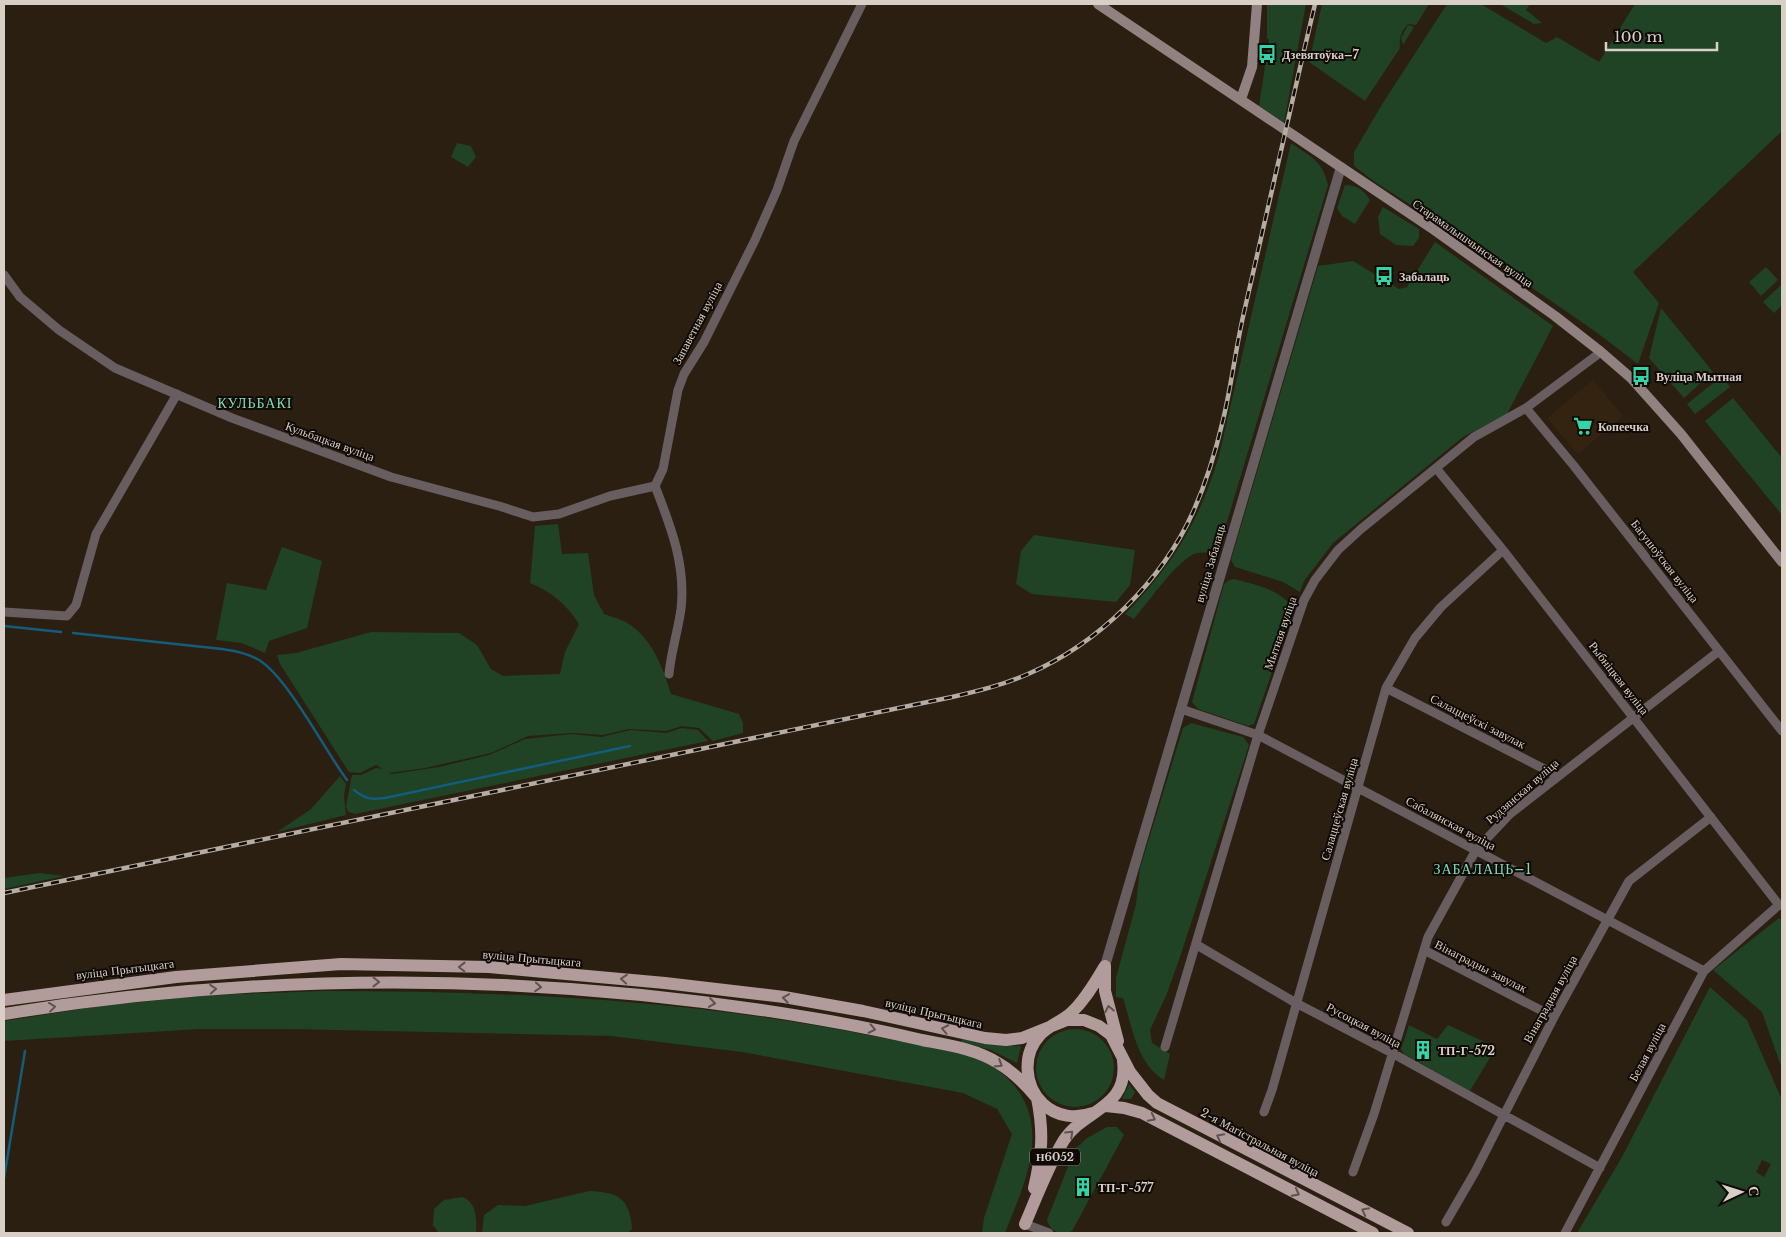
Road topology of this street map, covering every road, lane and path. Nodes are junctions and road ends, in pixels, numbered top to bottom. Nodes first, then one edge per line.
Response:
1 (862, 4) edge
2 (1098, 4) edge
3 (1257, 4) edge
4 (1242, 99) junction
5 (1341, 167) junction
6 (4, 274) edge
7 (1601, 352) junction
8 (177, 394) junction
9 (1526, 408) junction
10 (1436, 468) junction
11 (656, 486) junction
12 (1503, 550) junction
13 (1782, 562) edge
14 (4, 612) edge
15 (1718, 651) junction
16 (669, 674) dead end
17 (1386, 688) junction
18 (1180, 708) junction
19 (1633, 717) junction
20 (1782, 731) edge
21 (1258, 735) junction
22 (1558, 776) junction
23 (1359, 788) junction
24 (1710, 816) junction
25 (1476, 850) junction
26 (1779, 905) joint
27 (1608, 920) junction
28 (1197, 945) junction
29 (1424, 950) junction
30 (1105, 966) junction
31 (1704, 971) junction
32 (4, 1000) edge
33 (1296, 1003) junction
34 (4, 1014) edge
35 (1554, 1017) junction
36 (1052, 1026) junction
37 (1165, 1047) dead end
38 (1121, 1051) junction
39 (1392, 1053) junction
40 (1038, 1098) junction
41 (1106, 1106) junction
42 (1264, 1112) dead end
43 (1504, 1114) junction
44 (1600, 1168) junction
45 (1353, 1172) dead end
46 (1446, 1222) dead end
47 (1024, 1229) edge
48 (1049, 1233) edge
49 (1373, 1233) edge
50 (1408, 1233) edge
51 (1565, 1233) edge

1 - 11 street, Запаветная вуліца
2 - 4 main road, Старамалышчынская вуліца
3 - 4 main road
4 - 5 main road, Старамалышчынская вуліца
5 - 7 main road, Старамалышчынская вуліца
5 - 18 street, вуліца Забалаць / Н6052
6 - 8 street, Кульбацкая вуліца
7 - 9 street, Мытная вуліца
7 - 13 main road, Старамалышчынская вуліца
8 - 11 street, Кульбацкая вуліца
8 - 14 street
9 - 10 street, Мытная вуліца
9 - 15 street, Багушоўская вуліца
10 - 12 street, Рыбніцкая вуліца
10 - 21 street, Мытная вуліца
11 - 16 street
12 - 17 street, Салаццеўская вуліца
12 - 19 street, Рыбніцкая вуліца
15 - 19 street, Рудзянская вуліца
15 - 20 street, Багушоўская вуліца
17 - 22 street, Салаццеўскі завулак
17 - 23 street, Салаццеўская вуліца
18 - 21 street, Сабалянская вуліца
18 - 30 street, вуліца Забалаць / Н6052
19 - 22 street, Рудзянская вуліца
19 - 24 street, Рыбніцкая вуліца
21 - 23 street, Сабалянская вуліца
21 - 28 street, Мытная вуліца
22 - 25 street, Рудзянская вуліца
23 - 25 street, Сабалянская вуліца
23 - 33 street, Салаццеўская вуліца
24 - 26 street, Рыбніцкая вуліца
24 - 27 street, Вінаградная вуліца
25 - 27 street, Сабалянская вуліца
25 - 29 street, Рудзянская вуліца
26 - 31 street, Белая вуліца
27 - 31 street, Сабалянская вуліца
27 - 35 street, Вінаградная вуліца
28 - 33 street, Русоцкая вуліца
28 - 37 street, Мытная вуліца
29 - 35 street, Вінаградны завулак
29 - 39 street, Рудзянская вуліца
30 - 36 main road, Н6052
38 -> 30 main road, Н6052
31 - 44 street, Белая вуліца
36 -> 32 main road, вуліца Прытыцкага
33 - 39 street, Русоцкая вуліца
33 - 42 street, Салаццеўская вуліца
34 -> 40 main road
35 - 43 street, Вінаградная вуліца
36 - 38 main road
36 - 40 main road, Н6052
38 - 41 main road, Н6052
50 -> 38 main road, 2-я Магістральная вуліца
39 - 43 street, Русоцкая вуліца
39 - 45 street, Рудзянская вуліца
40 - 41 main road, Н6052
40 - 47 main road, Н6052
47 -> 41 main road, Н6052
41 -> 49 main road
43 - 44 street, Русоцкая вуліца
43 - 46 street, Вінаградная вуліца
44 - 51 street, Белая вуліца
47 - 48 street

